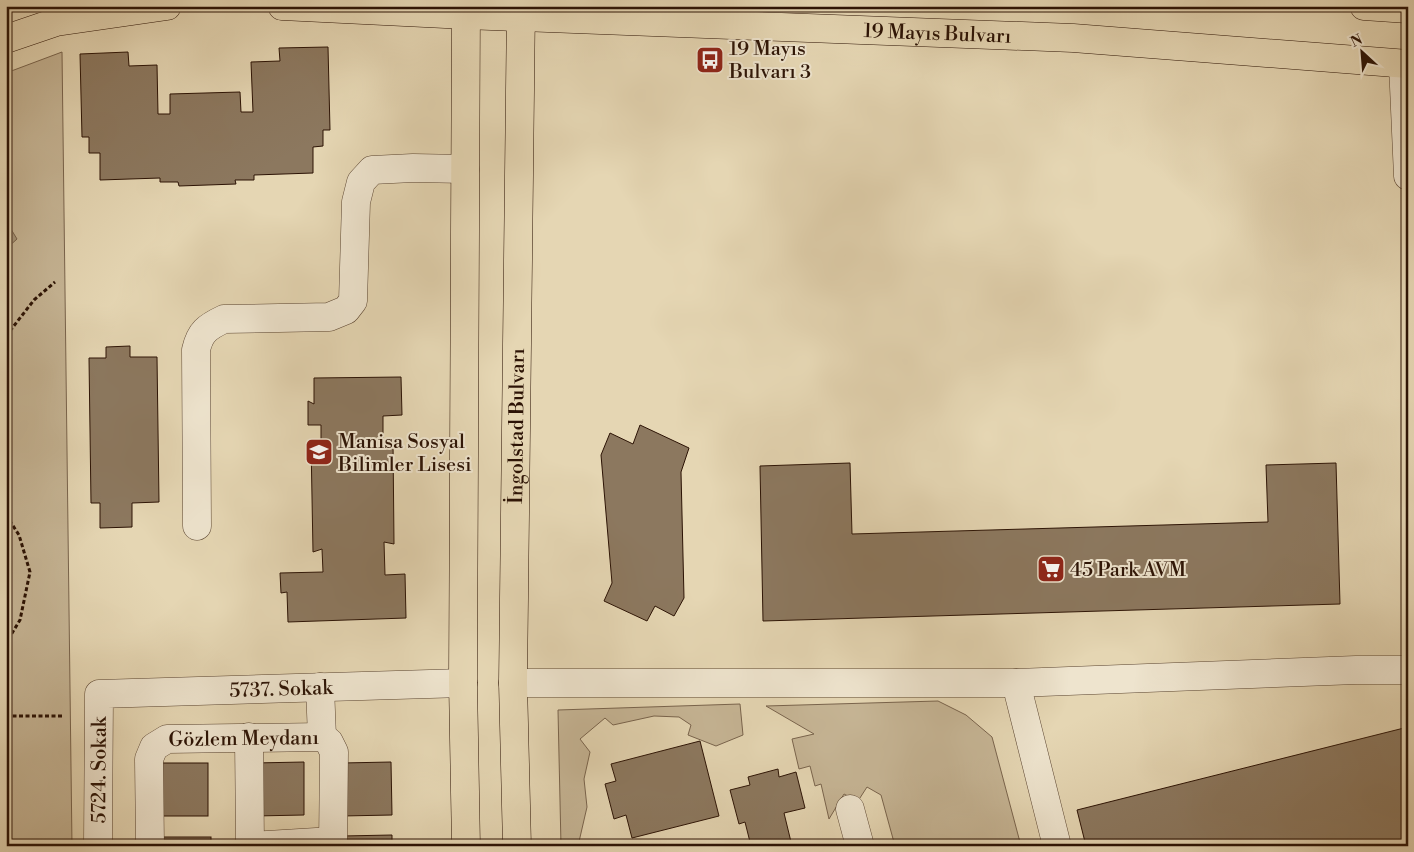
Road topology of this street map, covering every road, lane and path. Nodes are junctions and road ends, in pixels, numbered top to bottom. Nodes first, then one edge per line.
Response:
1 (167, 6) edge
2 (282, 6) edge
3 (1364, 6) edge
4 (1408, 9) edge
5 (466, 11) edge
6 (521, 12) edge
7 (734, 16) edge
8 (6, 39) edge
9 (1406, 64) edge
10 (465, 169) junction
11 (1408, 176) edge
12 (55, 282) dead end
13 (6, 336) edge
14 (6, 515) edge
15 (197, 526) dead end
16 (6, 642) edge
17 (1408, 670) edge
18 (463, 683) junction
19 (513, 683) junction
20 (1016, 683) junction
21 (320, 687) junction
22 (99, 694) joint
23 (6, 716) edge
24 (64, 716) dead end
25 (249, 737) junction
26 (322, 737) junction
27 (850, 809) dead end
28 (333, 844) edge
29 (250, 845) edge
30 (98, 846) edge
31 (150, 846) edge
32 (466, 846) edge
33 (517, 846) edge
34 (860, 846) edge
35 (1057, 846) edge

1 - 8 main road
2 - 5 main road, 19 Mayıs Bulvarı
3 - 4 main road
5 - 6 main road, 19 Mayıs Bulvarı
5 - 10 main road
6 - 7 main road, 19 Mayıs Bulvarı
6 - 19 main road, İngolstad Bulvarı
7 - 9 main road, 19 Mayıs Bulvarı
9 - 11 street
10 - 15 street
10 - 18 main road
12 - 13 path
14 - 16 path
17 - 20 street
18 - 21 street, 5737. Sokak
18 - 32 main road
19 - 20 street
19 - 33 main road, İngolstad Bulvarı
20 - 35 street
21 - 22 street, 5737. Sokak
21 - 26 street
22 - 30 street, 5724. Sokak
23 - 24 path
25 - 26 street, Gözlem Meydanı
25 - 29 street
25 - 31 street, Gözlem Meydanı
26 - 28 street, Gözlem Meydanı
27 - 34 street
28 - 29 street

